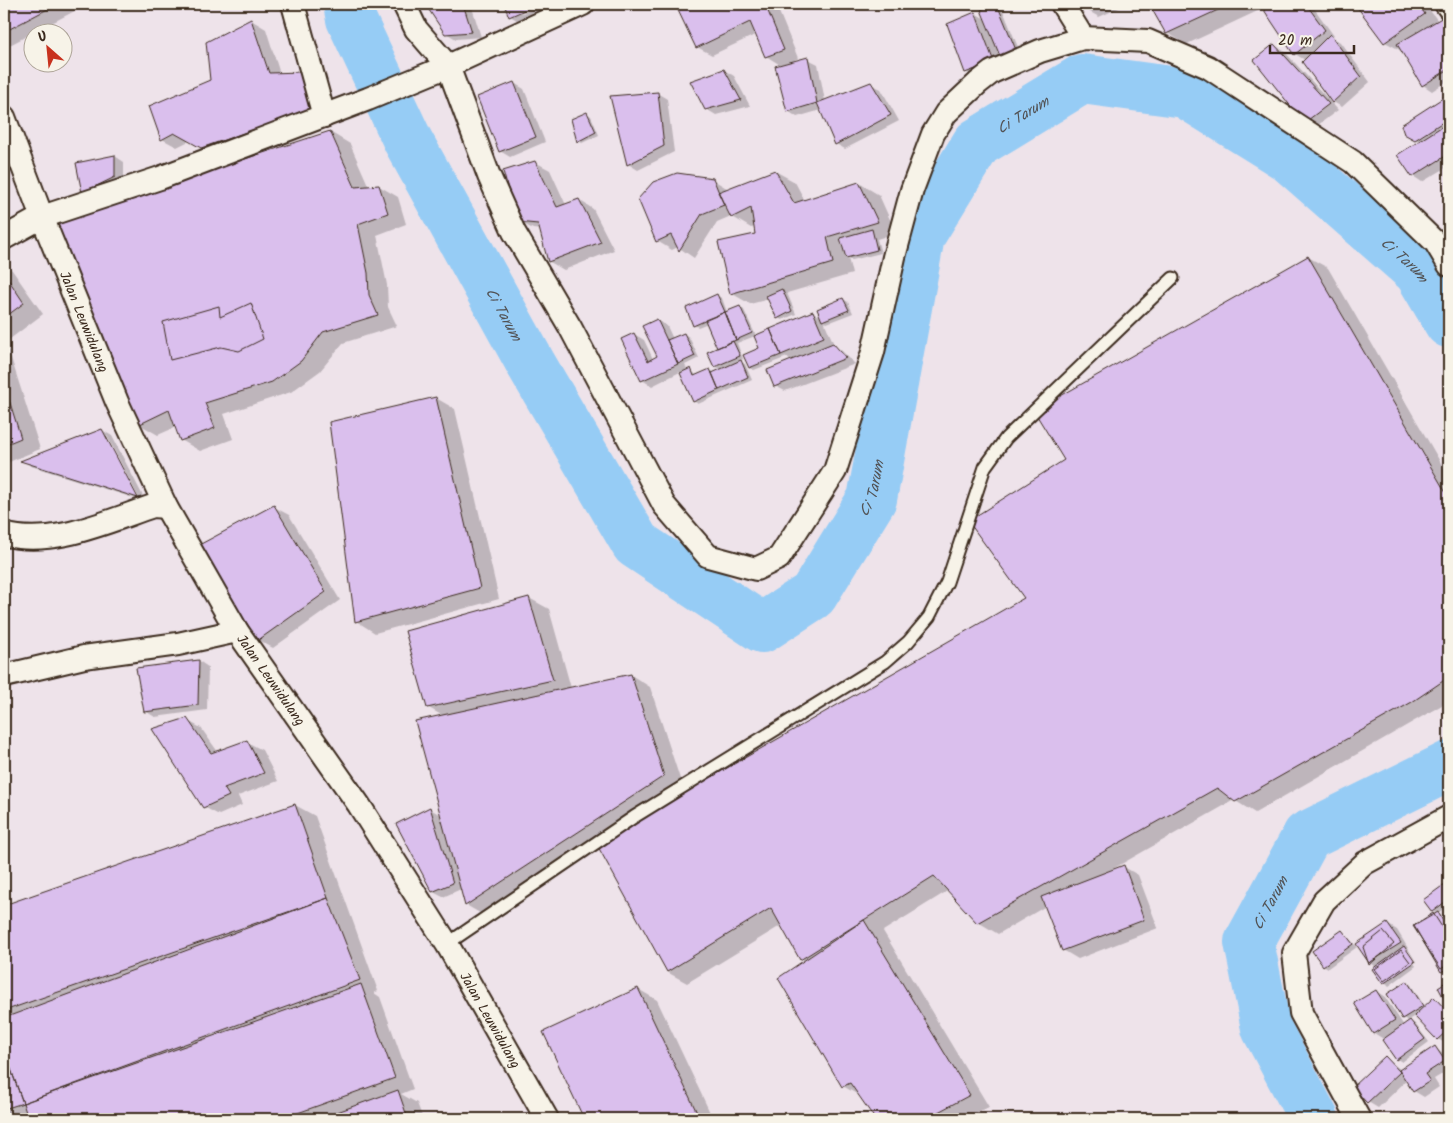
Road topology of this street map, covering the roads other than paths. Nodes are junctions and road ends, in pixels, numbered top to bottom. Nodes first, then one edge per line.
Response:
1 (293, 4) edge
2 (404, 4) edge
3 (583, 4) edge
4 (1062, 4) edge
5 (1446, 4) edge
6 (1449, 8) edge
7 (1083, 38) junction
8 (444, 68) junction
9 (324, 116) junction
10 (4, 117) edge
11 (42, 217) junction
12 (4, 238) edge
13 (1449, 265) edge
14 (1173, 278) dead end
15 (166, 507) junction
16 (4, 534) edge
17 (237, 631) junction
18 (4, 676) edge
19 (1449, 817) edge
20 (447, 944) junction
21 (547, 1119) edge
22 (1359, 1119) edge

1 - 9 street
2 - 8 street
3 - 8 street
4 - 7 street
5 - 6 street
7 - 8 street
7 - 13 street
8 - 9 street
9 - 11 street
10 - 11 street, Jalan Leuwidulang
11 - 12 street
11 - 15 street, Jalan Leuwidulang
14 - 20 lane
15 - 16 street
15 - 17 street, Jalan Leuwidulang
17 - 18 street
17 - 20 street, Jalan Leuwidulang
19 - 22 street
20 - 21 street, Jalan Leuwidulang

